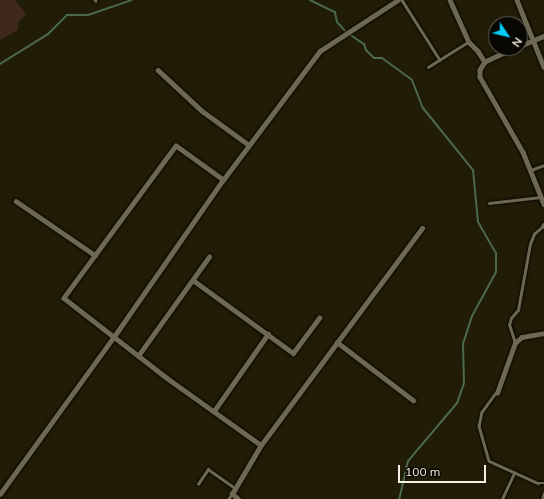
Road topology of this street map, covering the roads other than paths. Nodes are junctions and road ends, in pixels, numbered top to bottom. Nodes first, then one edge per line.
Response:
1 (398, 0) edge
2 (402, 0) edge
3 (450, 0) edge
4 (517, 0) edge
5 (544, 36) edge
6 (533, 40) junction
7 (469, 42) junction
8 (528, 42) edge
9 (498, 56) edge
10 (440, 60) junction
11 (485, 62) junction
12 (428, 67) dead end
13 (544, 67) edge
14 (158, 70) dead end
15 (249, 145) junction
16 (544, 165) edge
17 (531, 170) junction
18 (223, 180) junction
19 (542, 197) junction
20 (16, 201) dead end
21 (489, 203) dead end
22 (544, 204) edge
23 (544, 226) edge
24 (422, 228) dead end
25 (95, 255) junction
26 (209, 257) dead end
27 (192, 280) junction
28 (319, 318) dead end
29 (544, 333) edge
30 (268, 334) junction
31 (113, 338) junction
32 (337, 342) junction
33 (515, 343) junction
34 (138, 356) junction
35 (497, 393) joint
36 (413, 400) dead end
37 (214, 411) junction
38 (261, 444) junction
39 (514, 472) junction
40 (544, 483) edge
41 (198, 484) dead end
42 (235, 488) junction
43 (544, 493) edge
44 (0, 494) edge
45 (232, 494) junction
46 (228, 499) edge
47 (238, 499) edge
48 (502, 499) edge
49 (542, 499) edge

1 - 15 street
2 - 10 lane
3 - 7 street
4 - 6 street
5 - 6 street
6 - 8 street
6 - 13 street
7 - 10 lane
7 - 11 street
9 - 11 street
10 - 12 lane
11 - 17 street
14 - 15 street
15 - 18 street
16 - 17 lane
17 - 19 street
18 - 25 street
18 - 31 street
19 - 21 lane
19 - 22 street
20 - 25 street
23 - 33 lane
24 - 32 street
25 - 31 street
26 - 27 street
27 - 30 street
27 - 34 street
28 - 30 street
29 - 33 street
30 - 37 street
31 - 34 street
31 - 44 street
32 - 36 street
32 - 38 street
33 - 35 street
34 - 37 street
35 - 39 lane
37 - 38 street
38 - 42 street
39 - 40 lane
39 - 48 lane
41 - 42 lane
42 - 45 street
43 - 49 lane
45 - 46 lane
45 - 47 street

